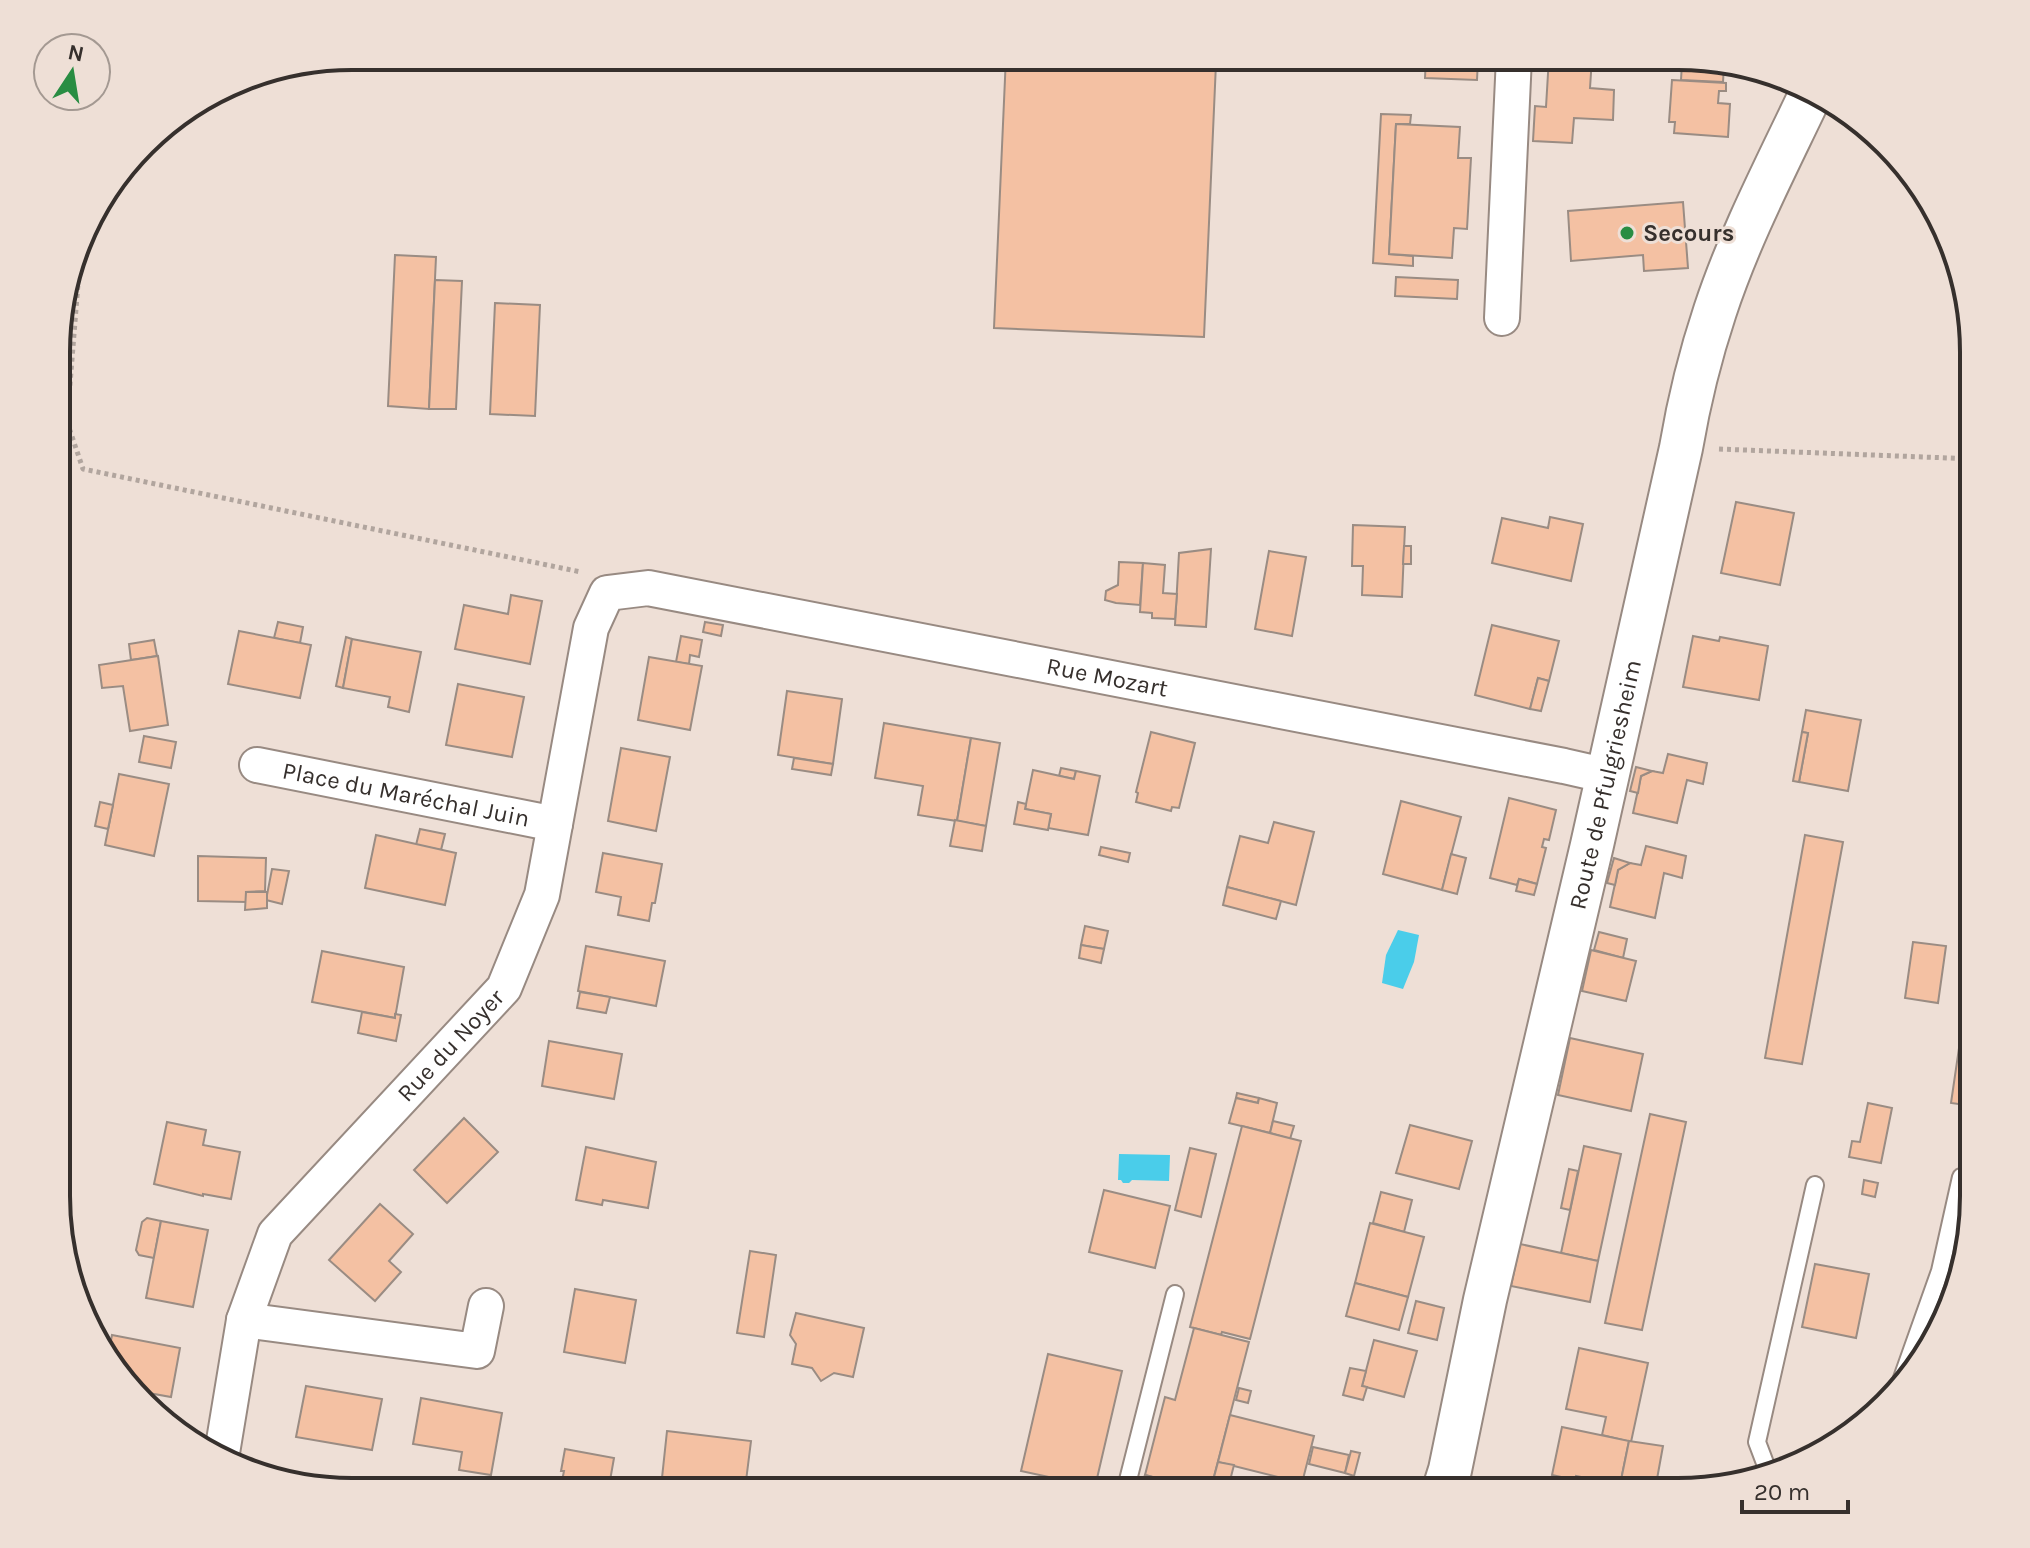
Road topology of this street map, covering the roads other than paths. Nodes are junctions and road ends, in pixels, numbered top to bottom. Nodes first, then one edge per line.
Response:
1 (1513, 71) edge
2 (1807, 101) edge
3 (1502, 318) dead end
4 (607, 593) joint
5 (257, 765) dead end
6 (1608, 776) junction
7 (555, 824) junction
8 (1815, 1185) dead end
9 (1959, 1186) edge
10 (1175, 1294) dead end
11 (486, 1306) dead end
12 (244, 1320) junction
13 (1909, 1359) edge
14 (223, 1447) edge
15 (1765, 1464) edge
16 (1129, 1478) edge
17 (1448, 1478) edge

1 - 3 street
2 - 6 street, Route de Pfulgriesheim
4 - 6 street, Rue Mozart
4 - 7 street, Rue du Noyer
5 - 7 street, Place du Maréchal Juin
6 - 17 street, Route de Pfulgriesheim
7 - 12 street, Rue du Noyer
8 - 15 lane
9 - 13 lane
10 - 16 lane
11 - 12 street
12 - 14 street, Rue du Noyer

